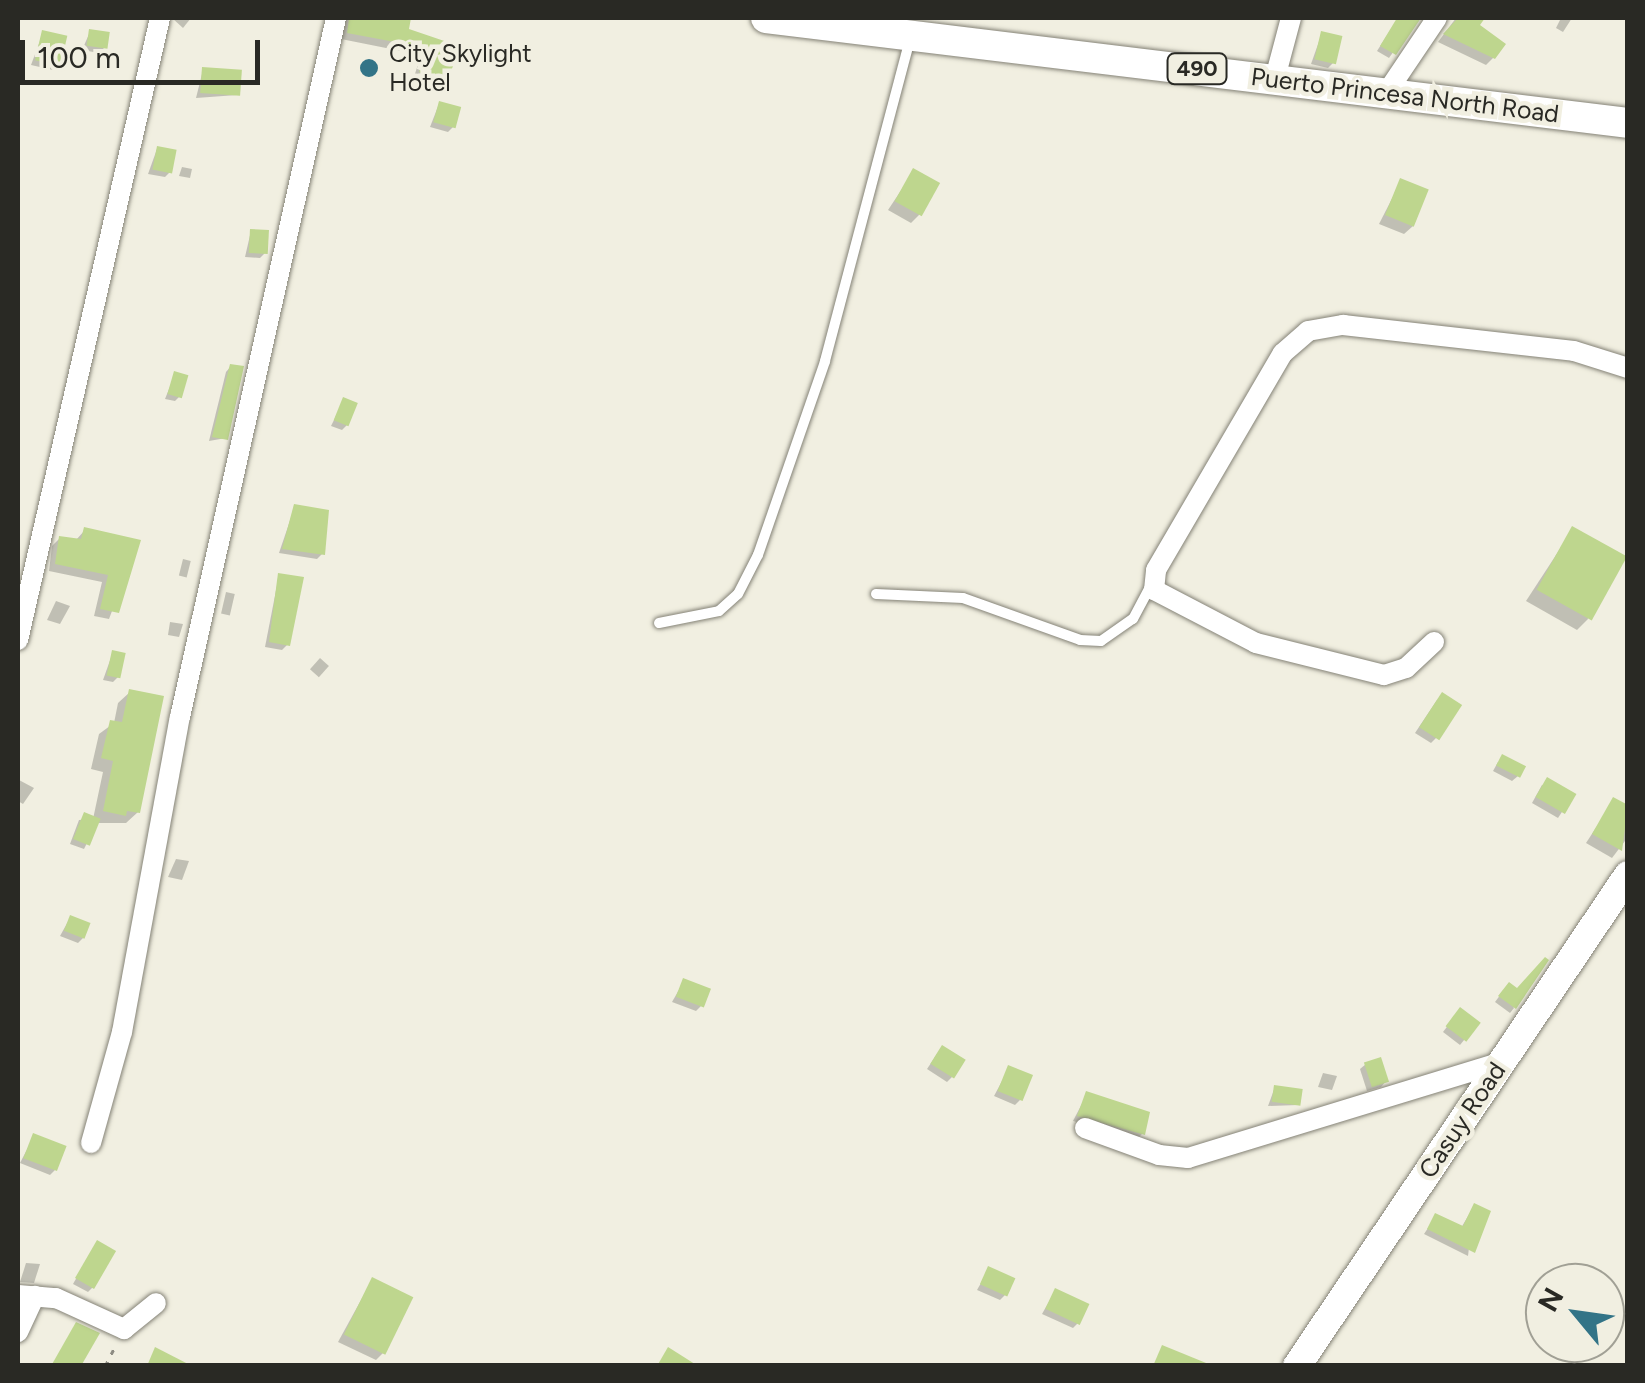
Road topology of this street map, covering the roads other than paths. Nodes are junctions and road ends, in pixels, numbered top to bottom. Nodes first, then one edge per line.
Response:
1 (160, 18) edge
2 (336, 18) edge
3 (766, 18) edge
4 (1291, 18) edge
5 (1436, 18) edge
6 (830, 21) edge
7 (911, 34) junction
8 (1275, 78) junction
9 (1387, 92) junction
10 (1628, 123) edge
11 (1628, 368) edge
12 (1152, 584) junction
13 (876, 594) dead end
14 (658, 623) dead end
15 (18, 640) edge
16 (1434, 642) dead end
17 (1628, 875) edge
18 (1502, 1062) junction
19 (1085, 1128) dead end
20 (91, 1144) dead end
21 (26, 1296) edge
22 (156, 1303) dead end
23 (18, 1332) edge
24 (1297, 1366) edge

1 - 15 street
2 - 20 street
3 - 6 main road, Puerto Princesa North Road / 490
4 - 8 street
5 - 9 street
6 - 7 main road, Puerto Princesa North Road / 490
7 - 8 main road, Puerto Princesa North Road / 490
7 - 14 lane
8 - 9 main road, Puerto Princesa North Road / 490
9 - 10 main road, Puerto Princesa North Road / 490
11 - 12 street
12 - 13 lane
12 - 16 street
17 - 18 street, Casuy Road
18 - 19 street
18 - 24 street, Casuy Road
21 - 22 street
21 - 23 street

